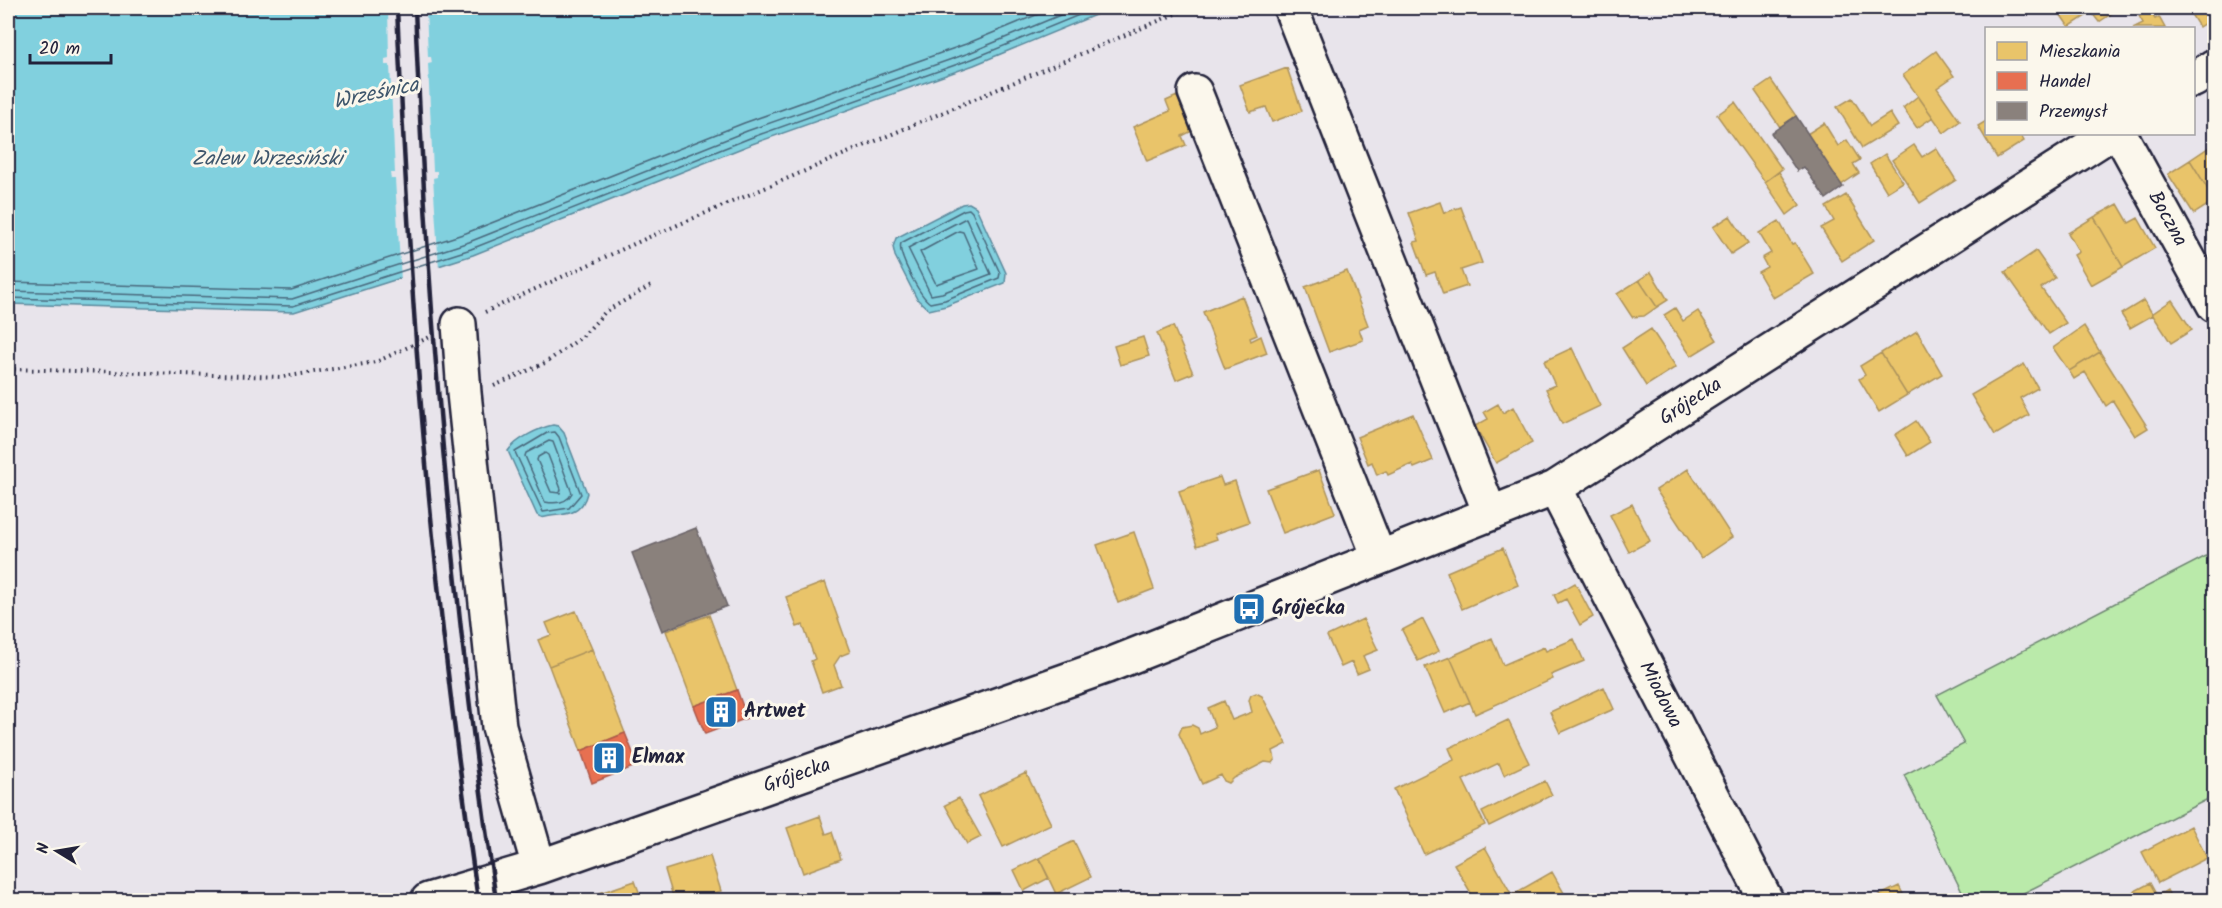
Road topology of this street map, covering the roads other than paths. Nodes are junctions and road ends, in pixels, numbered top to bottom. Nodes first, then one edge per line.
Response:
1 (1291, 9) edge
2 (2214, 66) edge
3 (2195, 79) edge
4 (1195, 92) dead end
5 (2108, 135) edge
6 (2121, 135) edge
7 (2214, 305) edge
8 (459, 324) road end
9 (1555, 488) junction
10 (1490, 513) junction
11 (1378, 557) junction
12 (539, 867) junction
13 (428, 900) edge
14 (1766, 900) edge

1 - 10 street
2 - 3 street
4 - 11 street
5 - 9 street, Grójecka
6 - 7 street, Boczna
8 - 12 street
9 - 10 street, Grójecka
9 - 14 street, Miodowa
10 - 11 street, Grójecka
11 - 12 street, Grójecka
12 - 13 street, Grójecka

